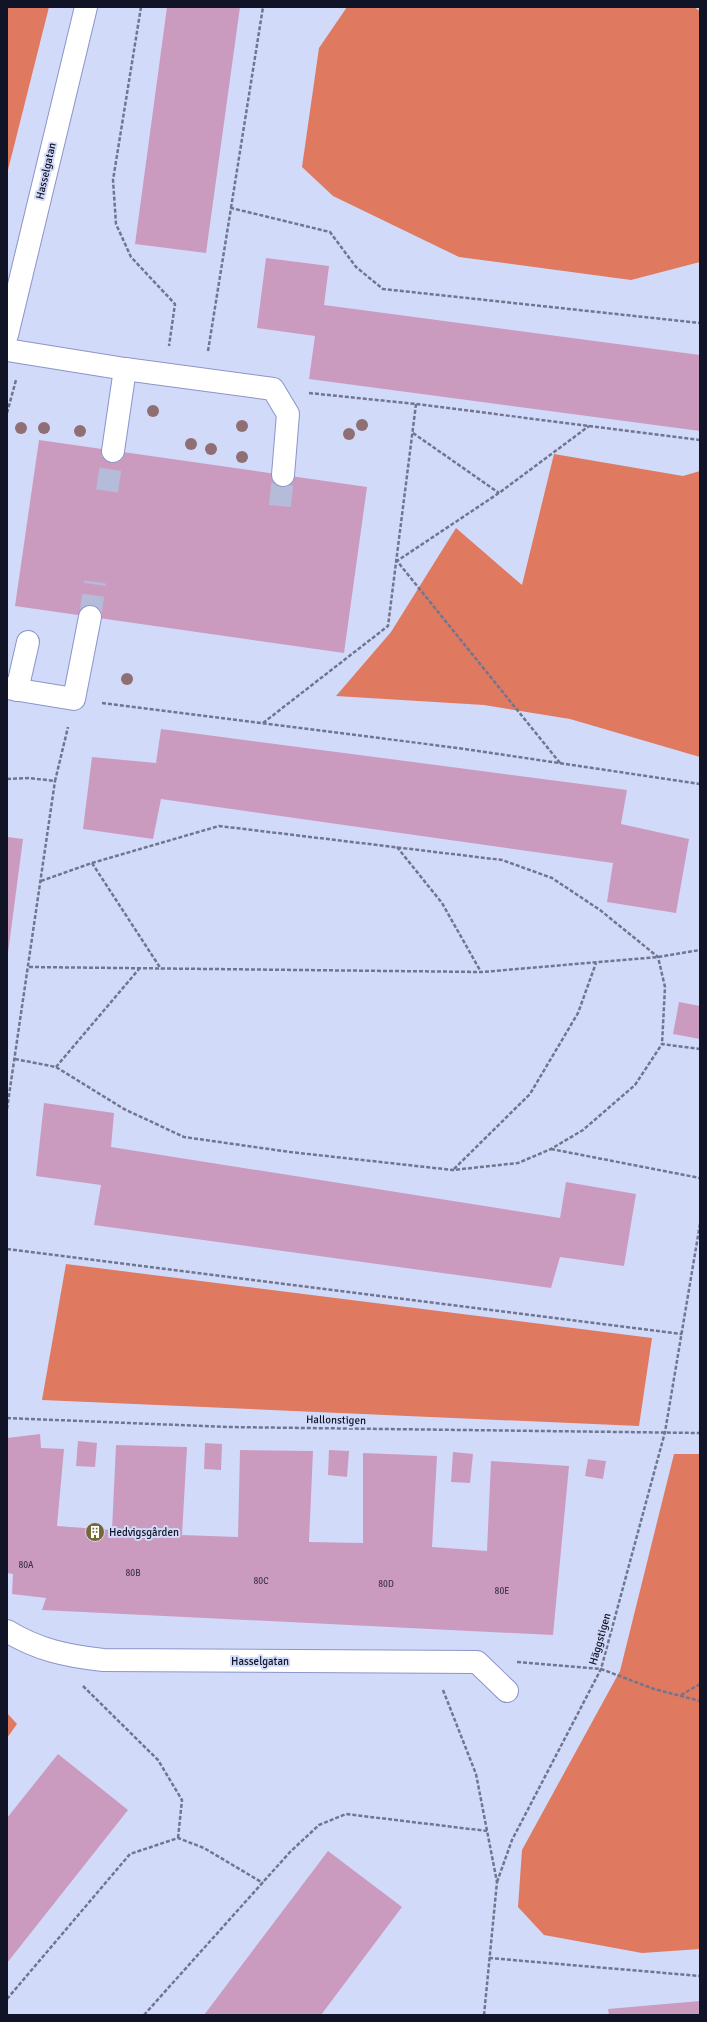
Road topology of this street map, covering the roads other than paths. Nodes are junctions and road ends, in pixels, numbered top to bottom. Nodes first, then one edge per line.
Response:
1 (86, 7) edge
2 (7, 335) edge
3 (7, 350) edge
4 (124, 369) junction
5 (113, 451) tunnel mouth
6 (283, 475) tunnel mouth
7 (90, 617) tunnel mouth
8 (28, 642) dead end
9 (12, 689) edge
10 (7, 1631) edge
11 (507, 1691) dead end

1 - 2 street, Hasselgatan
3 - 4 street
4 - 5 street
4 - 6 street
7 - 9 street
8 - 9 street
10 - 11 street, Hasselgatan

